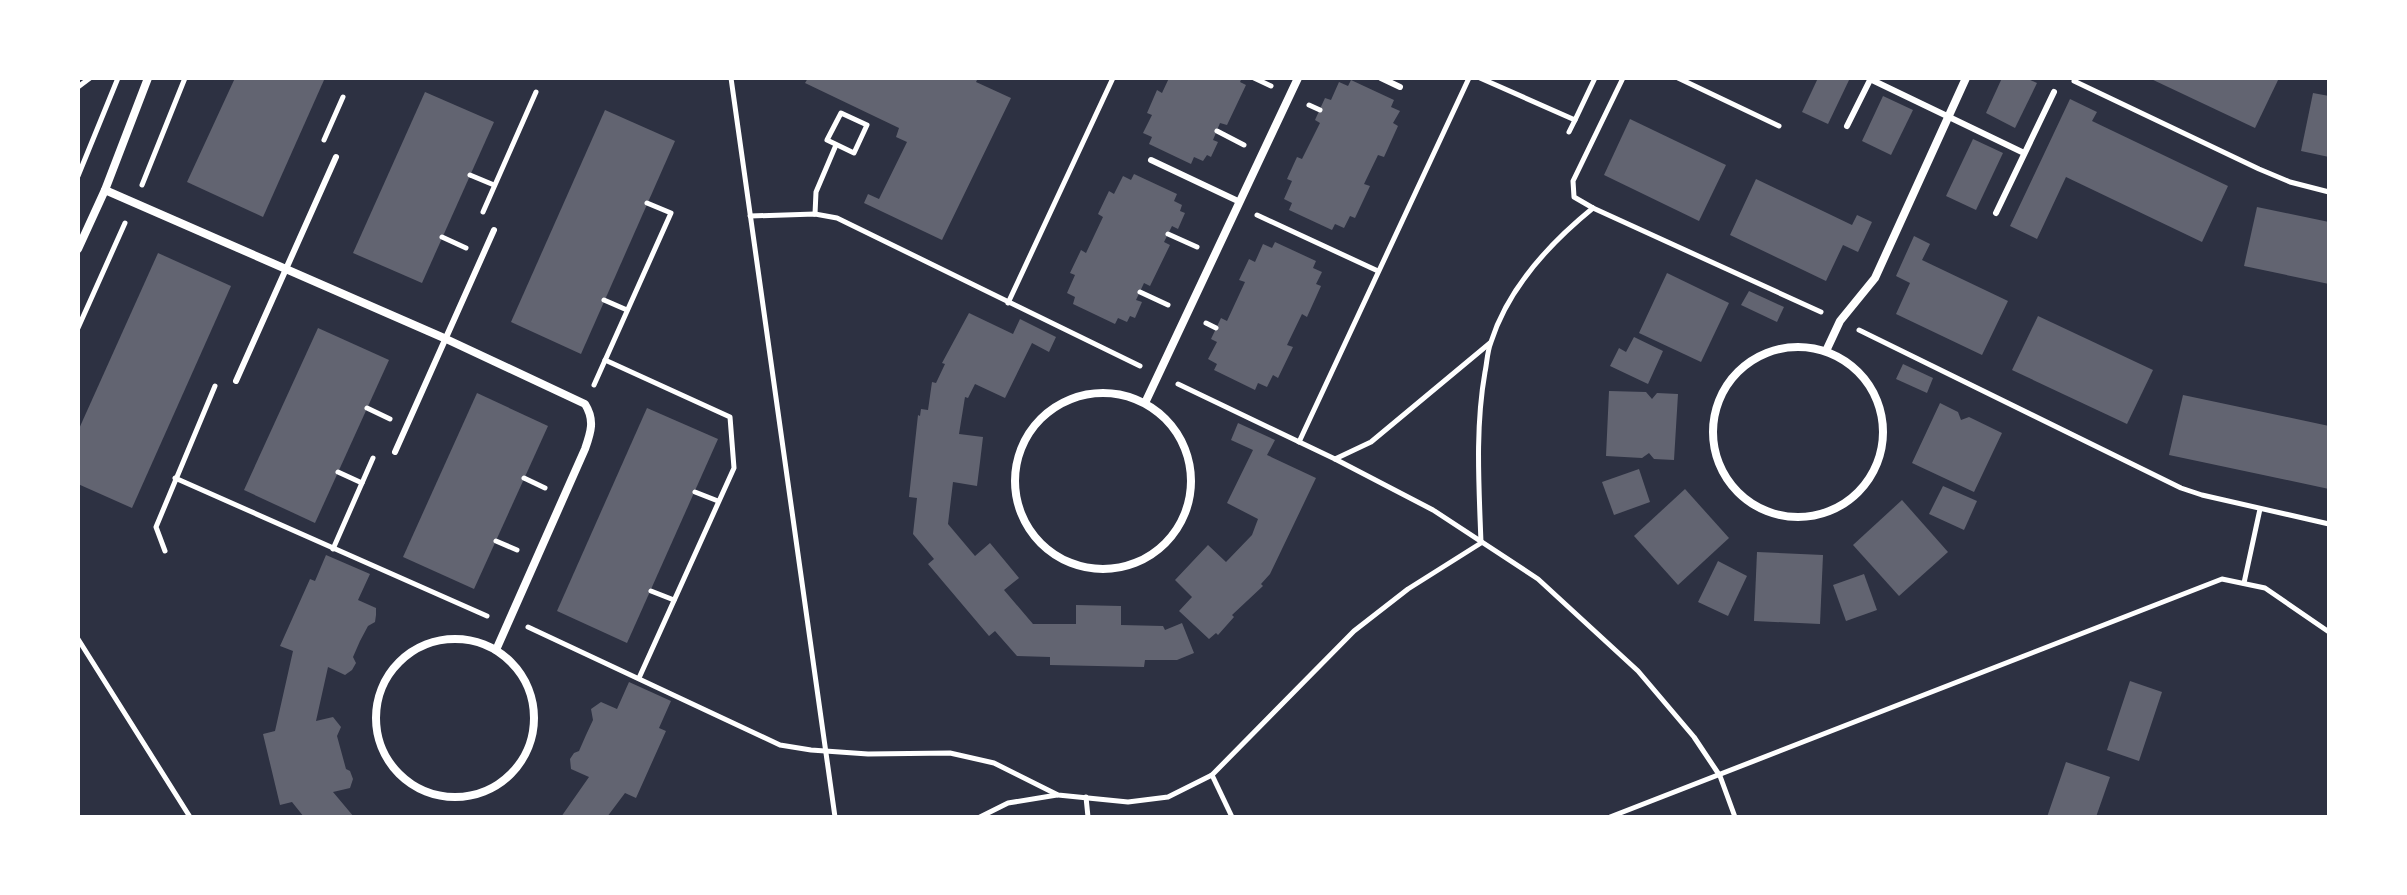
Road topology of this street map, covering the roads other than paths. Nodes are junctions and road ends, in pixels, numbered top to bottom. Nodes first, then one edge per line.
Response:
1 (148, 78) edge
2 (1298, 78) edge
3 (1381, 78) edge
4 (1870, 78) edge
5 (1966, 78) edge
6 (1400, 87) dead end
7 (2054, 92) dead end
8 (1947, 116) junction
9 (1847, 126) dead end
10 (2024, 153) junction
11 (336, 157) dead end
12 (1151, 160) dead end
13 (105, 190) junction
14 (1239, 204) junction
15 (1996, 213) dead end
16 (494, 230) dead end
17 (78, 249) edge
18 (287, 270) junction
19 (444, 338) junction
20 (1826, 351) junction
21 (236, 381) dead end
22 (1145, 403) junction
23 (395, 452) dead end
24 (496, 650) junction

1 - 13 street
2 - 14 street
3 - 6 lane
4 - 8 lane
4 - 9 lane
5 - 8 street
7 - 10 lane
8 - 10 lane
8 - 20 street
10 - 15 lane
11 - 18 lane
12 - 14 lane
13 - 17 street
13 - 18 street
14 - 22 street
16 - 19 lane
18 - 19 street
18 - 21 lane
19 - 23 lane
19 - 24 street
20 - 20 street
22 - 22 street
24 - 24 street

